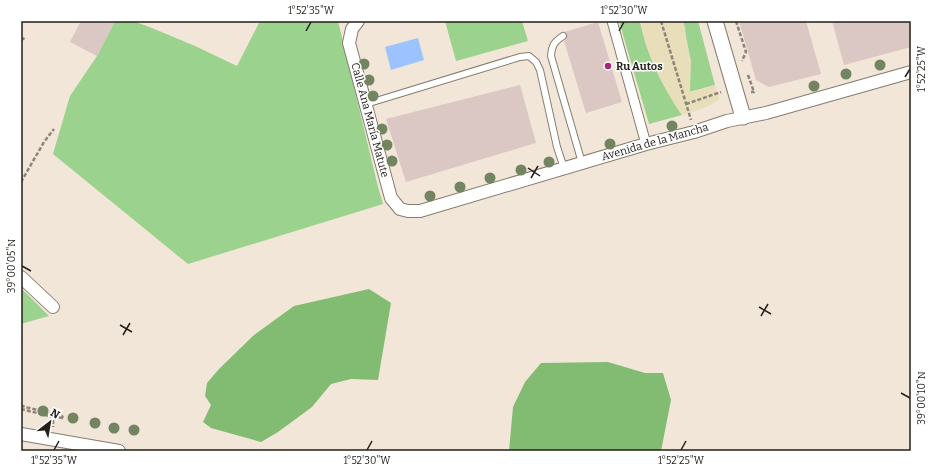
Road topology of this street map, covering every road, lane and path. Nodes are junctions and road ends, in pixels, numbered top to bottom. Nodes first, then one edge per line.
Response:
1 (612, 21) edge
2 (662, 21) edge
3 (716, 21) edge
4 (736, 21) edge
5 (355, 25) edge
6 (563, 36) dead end
7 (25, 38) dead end
8 (21, 40) edge
9 (745, 67) dead end
10 (911, 72) edge
11 (747, 73) dead end
12 (736, 92) junction
13 (366, 104) junction
14 (686, 104) junction
15 (743, 117) junction
16 (54, 129) dead end
17 (694, 132) junction
18 (646, 144) junction
19 (582, 163) junction
20 (564, 168) junction
21 (21, 182) edge
22 (400, 209) joint
23 (21, 277) edge
24 (53, 307) dead end
25 (21, 405) edge
26 (53, 416) dead end
27 (23, 433) edge
28 (119, 451) edge

1 - 18 street
2 - 14 path
3 - 12 street
4 - 9 path
5 - 13 street, Calle Ana María Matute
6 - 19 lane
7 - 8 path
10 - 15 street, Avenida de la Mancha
11 - 12 path
12 - 14 path
12 - 15 street
13 - 20 lane
13 - 22 street, Calle Ana María Matute
14 - 17 path
15 - 17 street, Avenida de la Mancha
16 - 21 path
17 - 18 street, Avenida de la Mancha
18 - 19 street, Avenida de la Mancha
19 - 20 street, Avenida de la Mancha
20 - 22 street, Avenida de la Mancha
23 - 24 street
25 - 26 path
27 - 28 street

